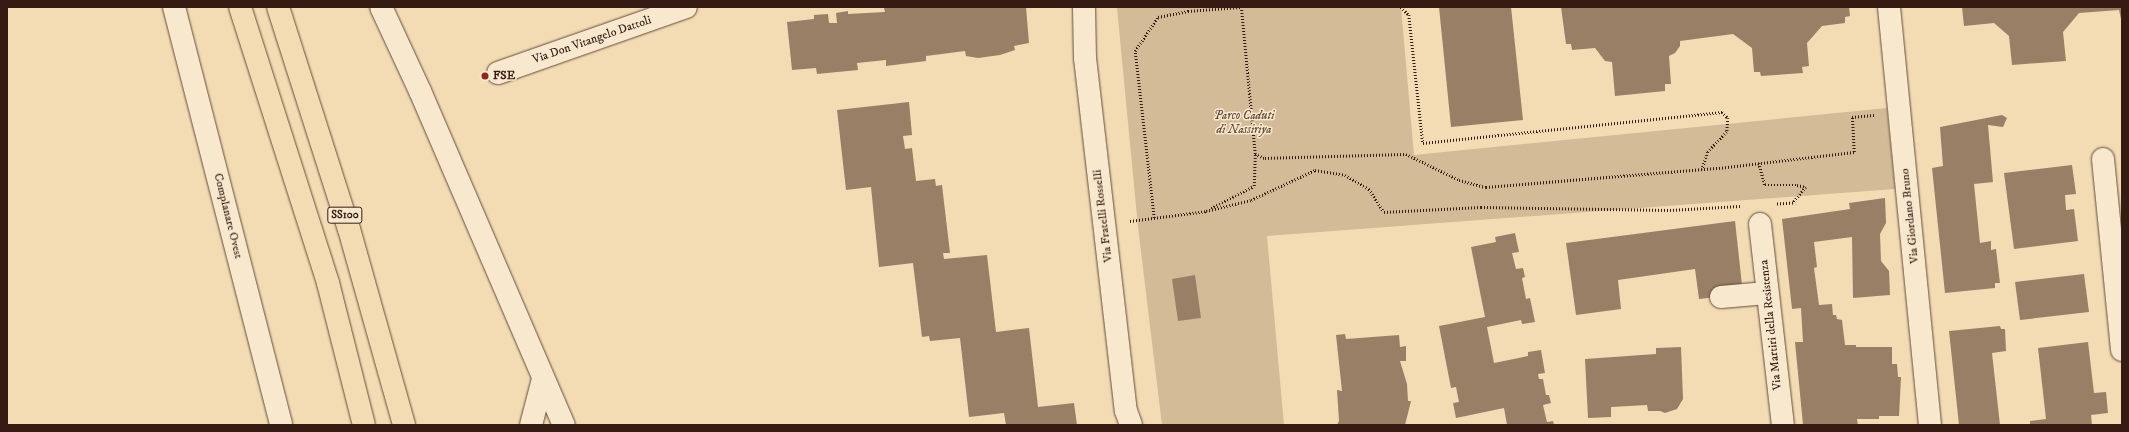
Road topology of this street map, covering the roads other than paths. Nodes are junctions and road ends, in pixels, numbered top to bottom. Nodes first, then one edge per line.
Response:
1 (174, 7) edge
2 (240, 7) edge
3 (278, 7) edge
4 (381, 7) edge
5 (395, 7) edge
6 (686, 7) edge
7 (1084, 7) edge
8 (1889, 7) edge
9 (498, 72) dead end
10 (420, 91) junction
11 (2102, 159) dead end
12 (1760, 224) dead end
13 (1767, 293) junction
14 (1721, 297) dead end
15 (2122, 350) edge
16 (543, 379) junction
17 (281, 425) edge
18 (364, 425) edge
19 (404, 425) edge
20 (531, 425) edge
21 (564, 425) edge
22 (1131, 425) edge
23 (1783, 425) edge
24 (1930, 425) edge

1 - 17 street, Complanare Ovest
2 - 18 highway, SS100
3 - 19 highway, SS100
4 - 10 street
5 - 10 street
6 - 9 street, Via Don Vitangelo Dattoli
7 - 22 street, Via Fratelli Rosselli
8 - 24 street, Via Giordano Bruno
10 - 16 street
11 - 15 street
12 - 13 street, Via Martiri della Resistenza
13 - 14 street
13 - 23 street, Via Martiri della Resistenza
16 - 20 street
16 - 21 street

